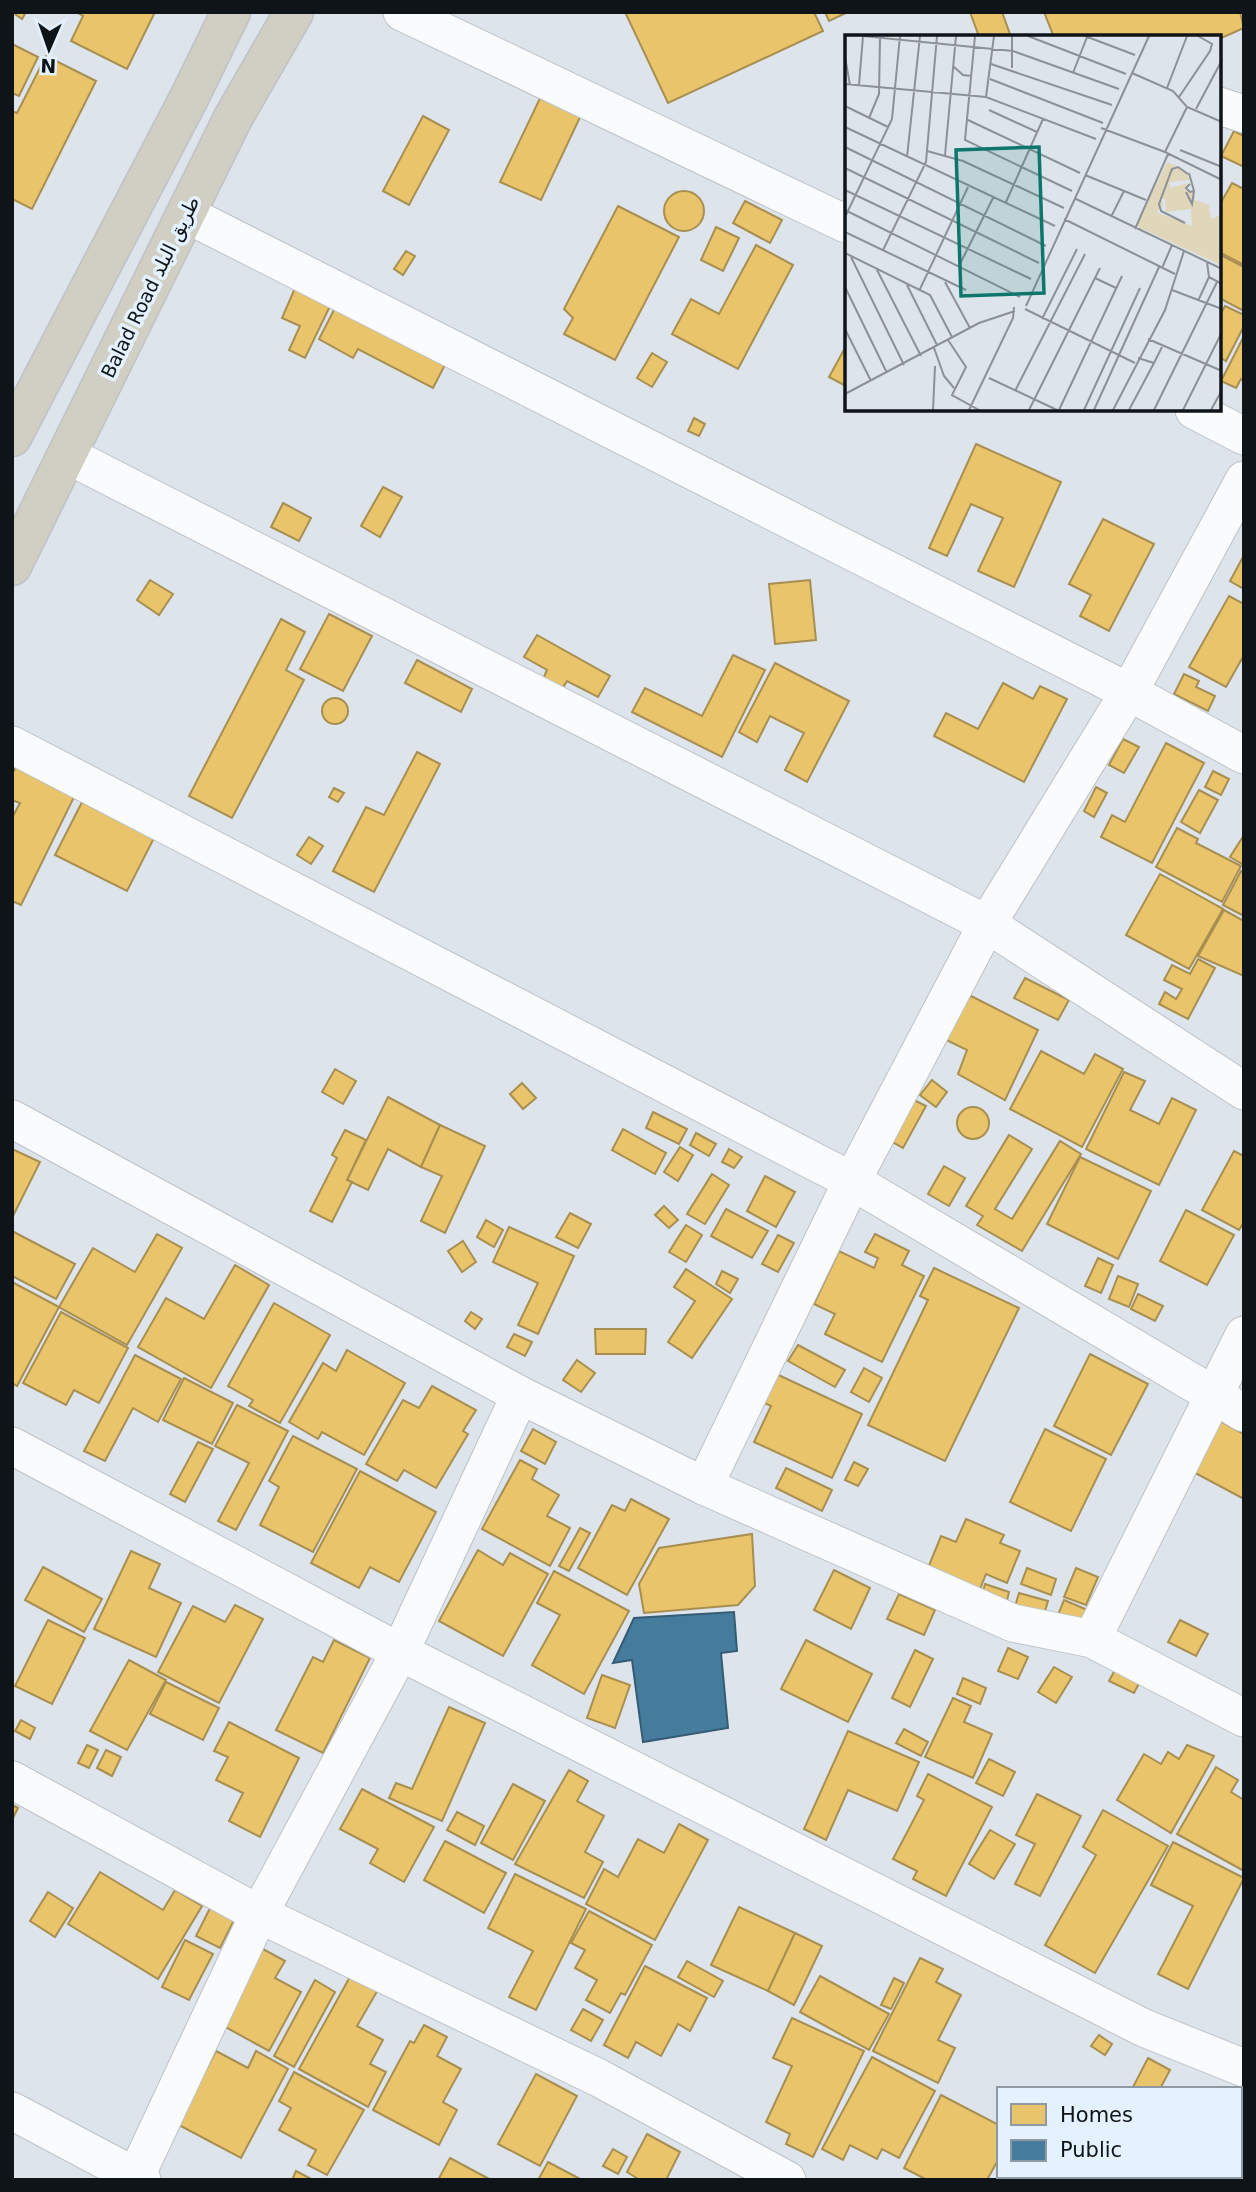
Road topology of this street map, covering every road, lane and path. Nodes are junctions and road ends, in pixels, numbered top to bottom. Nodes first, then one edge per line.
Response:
1 (230, 12) edge
2 (294, 12) edge
3 (402, 12) edge
4 (1221, 107) edge
5 (1244, 114) edge
6 (186, 214) junction
7 (845, 224) edge
8 (1196, 411) edge
9 (1244, 436) edge
10 (12, 437) edge
11 (67, 455) junction
12 (1244, 480) edge
13 (12, 566) edge
14 (1129, 692) junction
15 (12, 744) edge
16 (1244, 755) edge
17 (987, 924) junction
18 (1244, 1091) edge
19 (12, 1119) edge
20 (852, 1181) junction
21 (1244, 1335) edge
22 (520, 1395) junction
23 (1229, 1405) edge
24 (12, 1446) edge
25 (704, 1486) junction
26 (1092, 1639) junction
27 (400, 1651) junction
28 (1244, 1718) edge
29 (12, 1780) edge
30 (259, 1914) junction
31 (1244, 2068) edge
32 (12, 2111) edge
33 (137, 2179) edge
34 (788, 2180) edge

1 - 10 highway
2 - 6 highway, Balad Road طريق البلد
3 - 7 street
4 - 5 street
6 - 11 highway, Balad Road طريق البلد
6 - 14 street
8 - 9 street
11 - 13 highway, Balad Road طريق البلد
11 - 17 street
12 - 14 street
14 - 16 street
14 - 17 street
15 - 20 street
17 - 18 street
17 - 20 street
19 - 22 street
20 - 23 street
20 - 25 street
21 - 23 street
22 - 25 street
22 - 27 street
23 - 26 street
24 - 27 street
25 - 26 street
26 - 28 street
27 - 30 street
27 - 31 street
29 - 30 street
30 - 33 street
30 - 34 street
32 - 33 street

